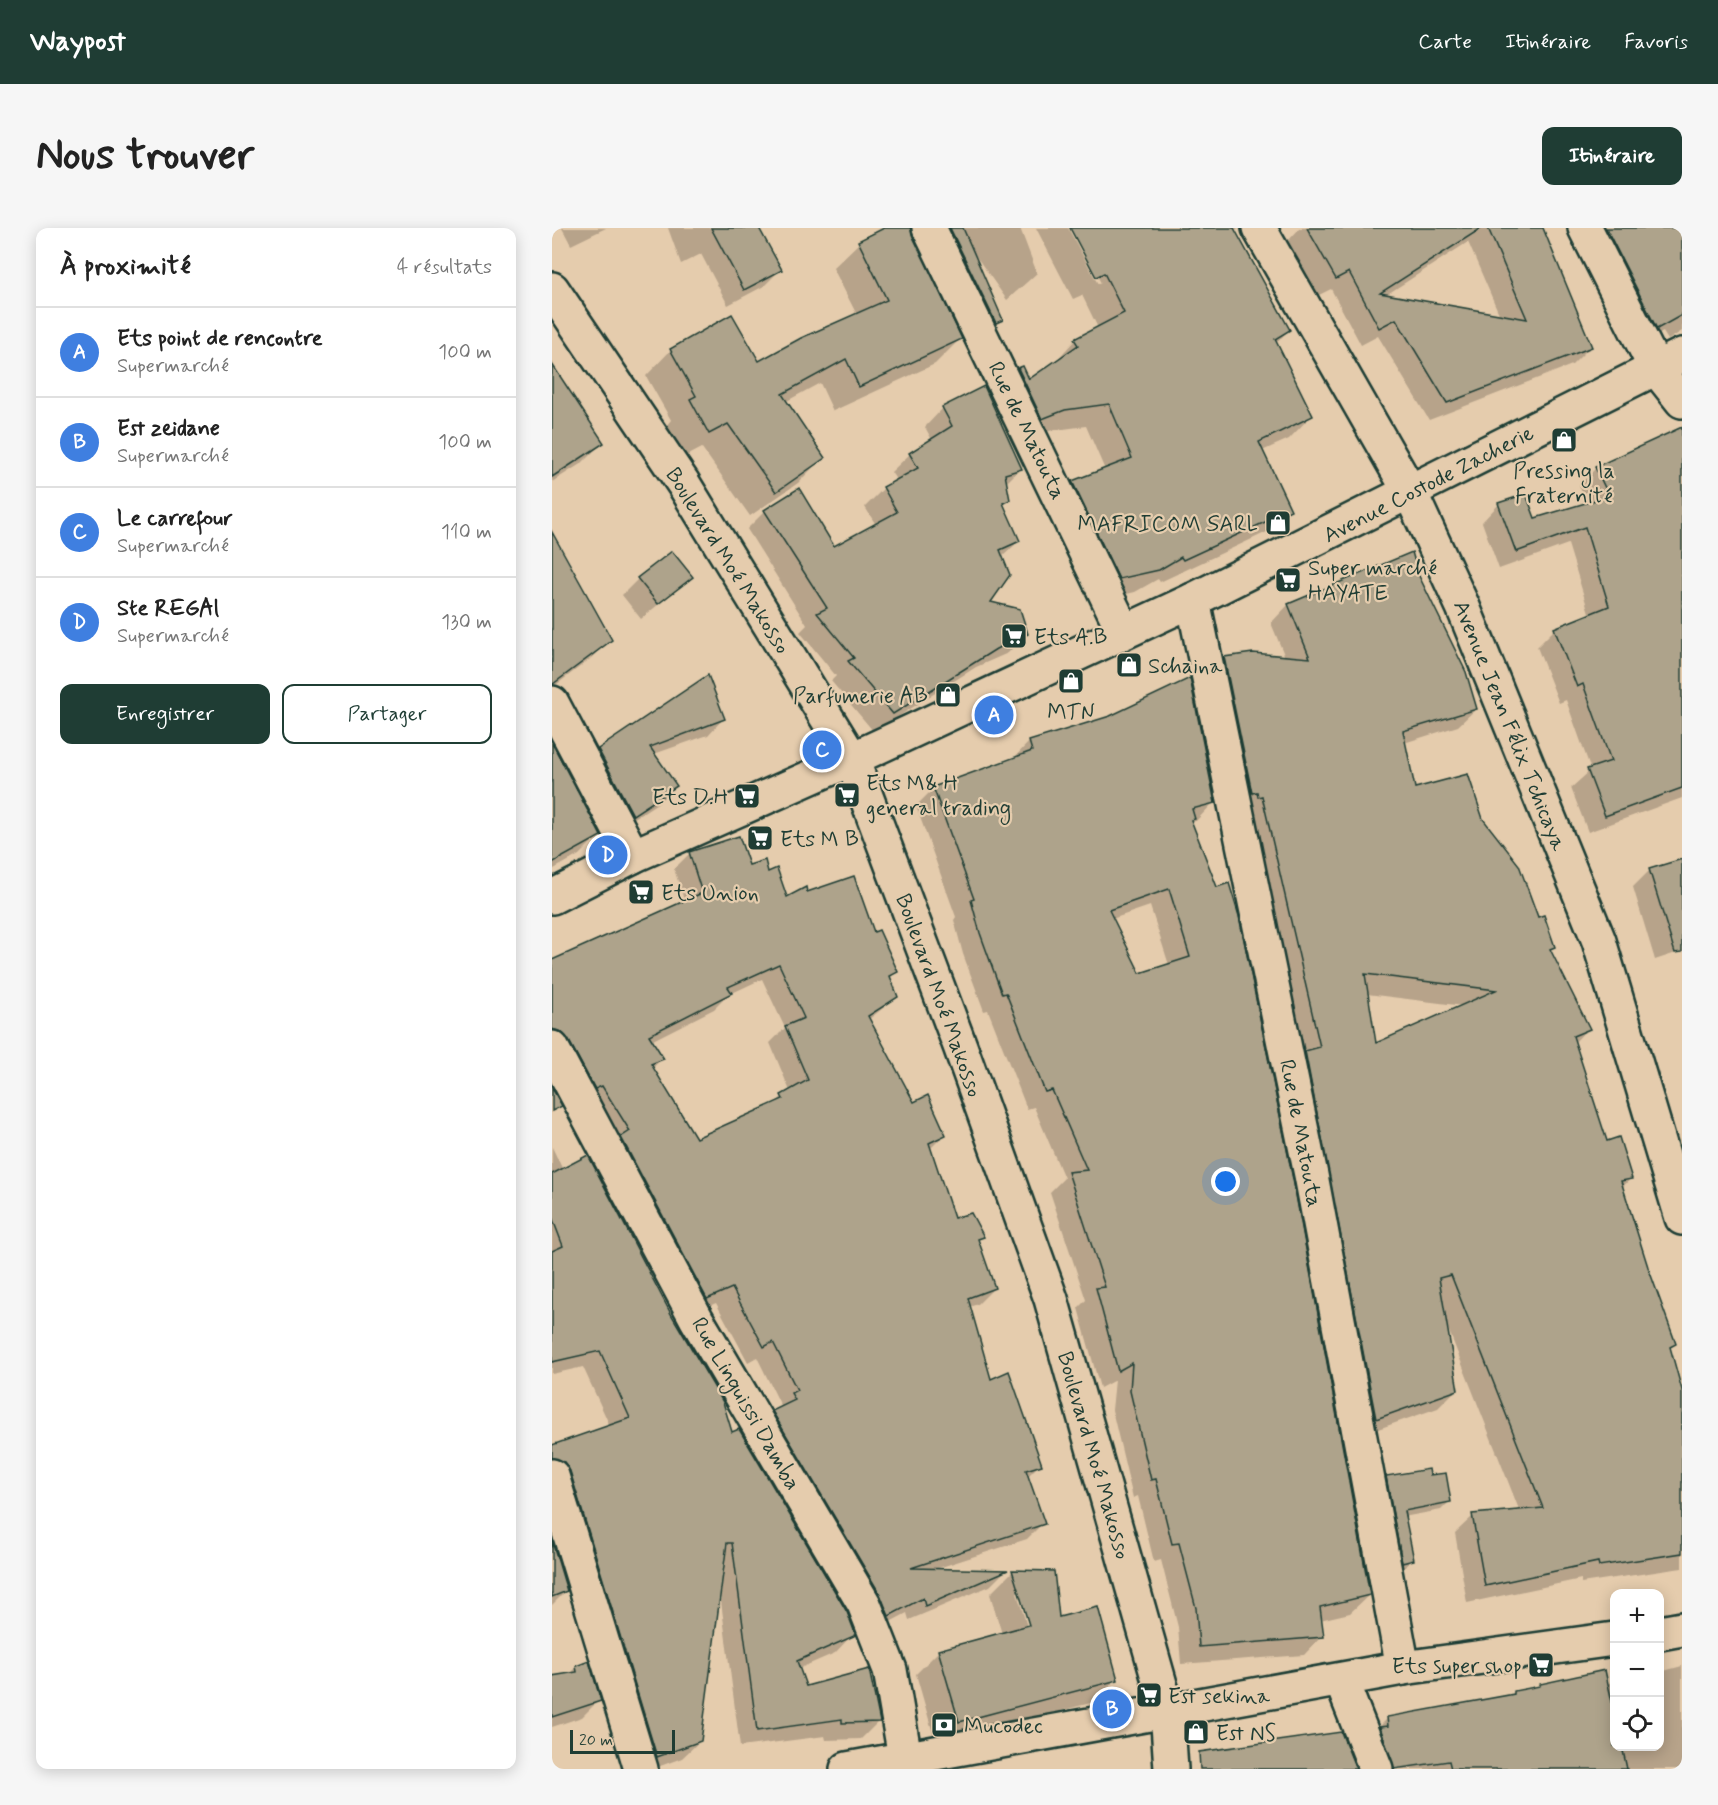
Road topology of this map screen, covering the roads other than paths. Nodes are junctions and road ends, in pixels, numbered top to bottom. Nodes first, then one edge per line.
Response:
1 (929, 228) edge
2 (1259, 228) edge
3 (1584, 228) edge
4 (552, 289) edge
5 (1668, 361) edge
6 (1682, 401) edge
7 (1410, 492) junction
8 (1193, 600) junction
9 (1124, 632) junction
10 (552, 703) edge
11 (852, 759) junction
12 (633, 856) junction
13 (552, 897) edge
14 (552, 1048) edge
15 (1681, 1213) edge
16 (552, 1476) edge
17 (1682, 1629) edge
18 (1664, 1632) edge
19 (1610, 1640) edge
20 (1403, 1668) junction
21 (1341, 1680) junction
22 (1167, 1709) junction
23 (906, 1764) edge
24 (641, 1769) edge
25 (847, 1769) edge
26 (1171, 1769) edge
27 (1376, 1769) edge

1 - 9 street, Rue de Matouta
2 - 7 street, Avenue Jean Félix Tchicaya
3 - 5 street
4 - 11 street, Boulevard Moé Makosso
5 - 6 street
5 - 7 street, Avenue Costode Zacherie
7 - 8 street, Avenue Costode Zacherie
7 - 15 street, Avenue Jean Félix Tchicaya
8 - 9 street, Avenue Costode Zacherie
8 - 20 street, Rue de Matouta
9 - 11 street, Avenue Costode Zacherie
10 - 12 street
11 - 12 street, Avenue Costode Zacherie
11 - 22 street, Boulevard Moé Makosso
12 - 13 street, Avenue Costode Zacherie
14 - 23 street, Rue Linguissi Damba
16 - 24 street
17 - 18 street
19 - 20 street
20 - 21 street
21 - 22 street
21 - 27 street
22 - 23 street
22 - 26 street, Boulevard Moé Makosso
23 - 25 street

